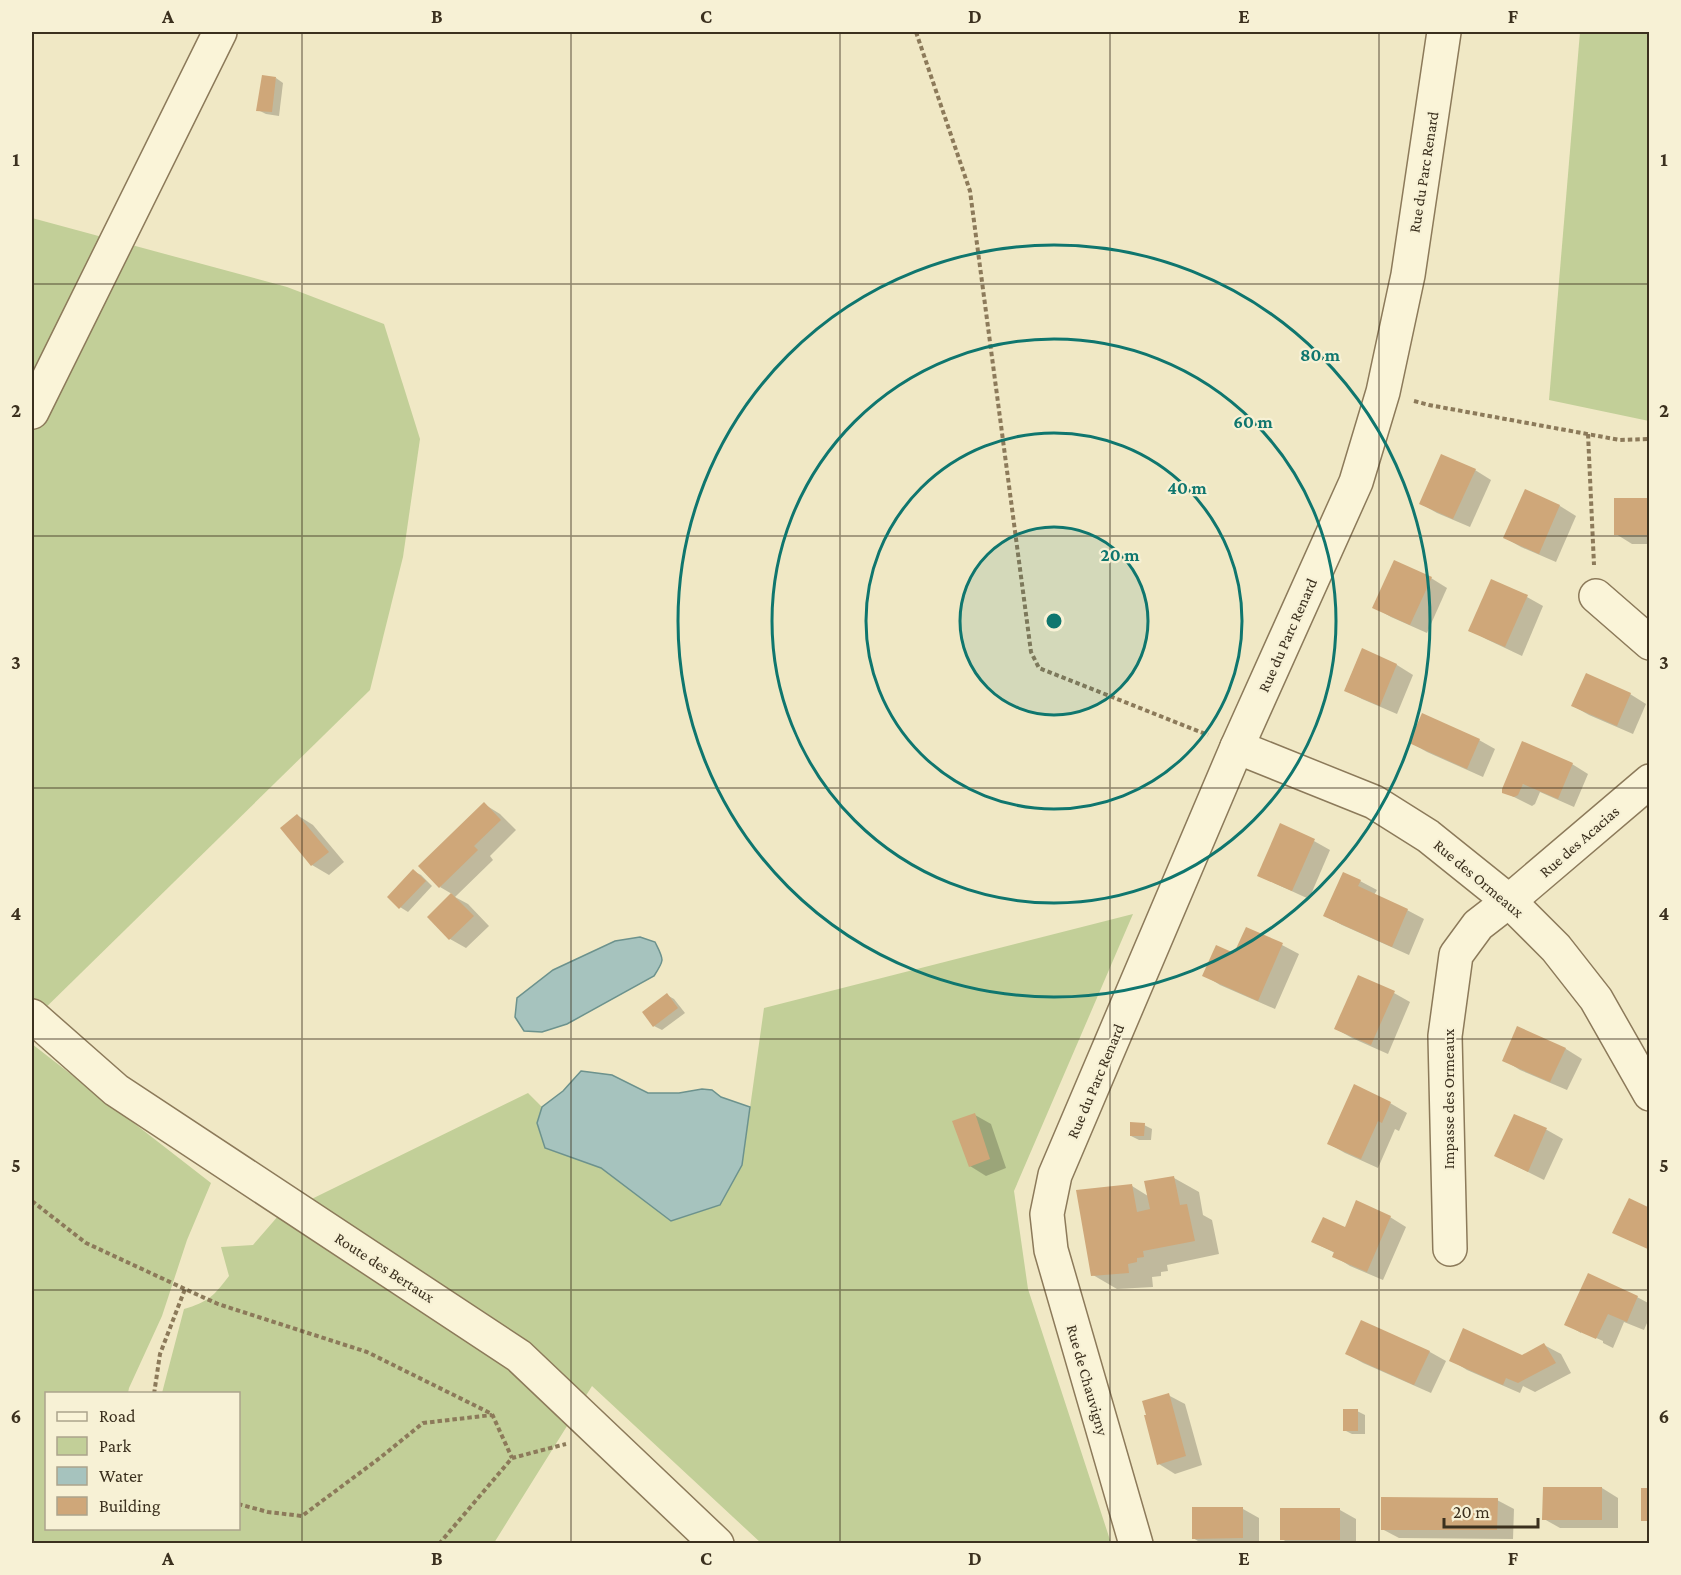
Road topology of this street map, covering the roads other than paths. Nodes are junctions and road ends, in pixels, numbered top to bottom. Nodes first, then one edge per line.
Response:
1 (220, 32) edge
2 (1444, 32) edge
3 (32, 412) edge
4 (1596, 596) road end
5 (1650, 643) edge
6 (1237, 747) junction
7 (1650, 781) edge
8 (1509, 901) junction
9 (32, 1016) edge
10 (1650, 1094) edge
11 (1047, 1214) joint
12 (1450, 1249) dead end
13 (717, 1544) edge
14 (1136, 1544) edge

1 - 3 street
2 - 6 street, Rue du Parc Renard
4 - 5 street
6 - 8 street, Rue des Ormeaux
6 - 11 street, Rue du Parc Renard
7 - 8 street, Rue des Acacias
8 - 10 street, Rue des Ormeaux
8 - 12 street, Impasse des Ormeaux
9 - 13 street, Route des Bertaux
11 - 14 street, Rue de Chauvigny

